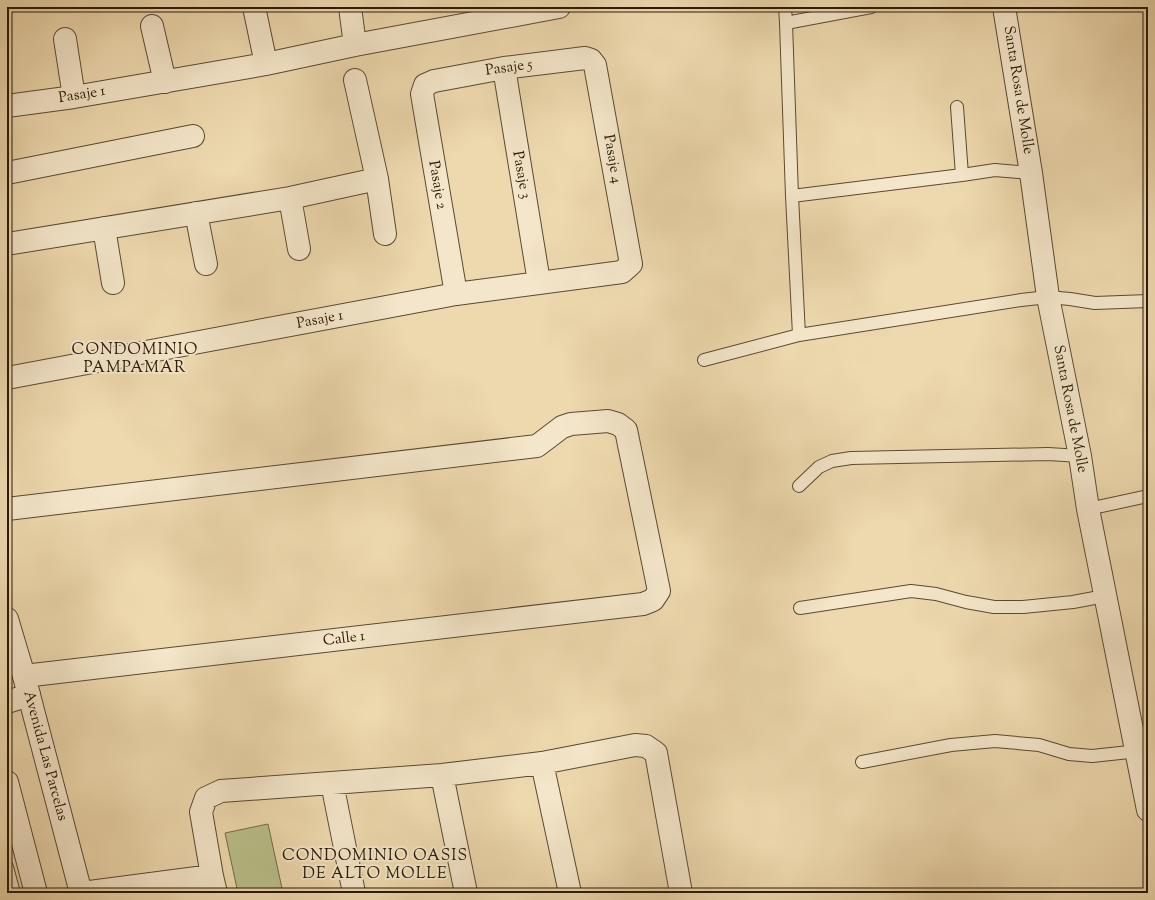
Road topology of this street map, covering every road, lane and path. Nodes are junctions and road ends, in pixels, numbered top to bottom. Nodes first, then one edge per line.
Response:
1 (254, 7) edge
2 (350, 7) edge
3 (558, 7) edge
4 (785, 7) edge
5 (871, 7) edge
6 (1004, 7) edge
7 (786, 23) junction
8 (152, 26) dead end
9 (65, 39) dead end
10 (354, 45) junction
11 (585, 58) joint
12 (266, 64) junction
13 (504, 68) junction
14 (355, 80) dead end
15 (434, 81) joint
16 (165, 82) junction
17 (74, 97) junction
18 (7, 106) edge
19 (957, 107) dead end
20 (193, 136) dead end
21 (7, 173) edge
22 (1031, 173) junction
23 (962, 175) junction
24 (377, 178) junction
25 (792, 196) junction
26 (290, 198) junction
27 (196, 213) junction
28 (104, 228) junction
29 (385, 234) dead end
30 (7, 244) edge
31 (299, 249) dead end
32 (206, 264) dead end
33 (631, 264) joint
34 (539, 282) junction
35 (113, 283) dead end
36 (456, 294) junction
37 (1048, 297) junction
38 (1148, 301) edge
39 (799, 335) junction
40 (704, 360) dead end
41 (7, 378) edge
42 (1080, 456) junction
43 (798, 486) dead end
44 (1148, 496) edge
45 (7, 509) edge
46 (1088, 509) junction
47 (1105, 596) junction
48 (800, 608) dead end
49 (7, 619) edge
50 (26, 685) junction
51 (7, 702) edge
52 (1142, 750) edge
53 (862, 762) dead end
54 (542, 763) junction
55 (442, 775) junction
56 (7, 782) edge
57 (332, 783) junction
58 (1148, 810) edge
59 (7, 867) edge
60 (214, 885) edge
61 (14, 893) edge
62 (36, 893) edge
63 (82, 893) edge
64 (354, 893) edge
65 (466, 893) edge
66 (570, 893) edge
67 (681, 893) edge

1 - 12 street
2 - 10 street
3 - 10 street, Pasaje 1
4 - 7 lane
5 - 7 lane
6 - 22 street, Santa Rosa de Molle
7 - 25 lane
8 - 16 street
9 - 17 street
10 - 12 street, Pasaje 1
11 - 13 street, Pasaje 5
11 - 33 street, Pasaje 4
12 - 16 street, Pasaje 1
13 - 15 street, Pasaje 5
13 - 34 street, Pasaje 3
14 - 24 street
15 - 36 street, Pasaje 2
16 - 17 street, Pasaje 1
17 - 18 street, Pasaje 1
19 - 23 lane
20 - 21 street
22 - 23 lane
22 - 37 street, Santa Rosa de Molle
23 - 25 lane
24 - 26 street
24 - 29 street
25 - 39 lane
26 - 27 street
26 - 31 street
27 - 28 street
27 - 32 street
28 - 30 street
28 - 35 street
33 - 34 street, Pasaje 1
34 - 36 street, Pasaje 1
36 - 41 street, Pasaje 1
37 - 38 lane
37 - 39 lane
37 - 42 street, Santa Rosa de Molle
39 - 40 lane
42 - 43 lane
42 - 46 street, Santa Rosa de Molle
44 - 46 lane
45 - 50 street, Calle 1
46 - 47 street, Santa Rosa de Molle
47 - 48 lane
47 - 52 street, Santa Rosa de Molle
49 - 50 street, Avenida Las Parcelas
50 - 51 street, Calle 1
50 - 63 street, Avenida Las Parcelas
52 - 53 lane
52 - 58 street, Santa Rosa de Molle
54 - 55 street
54 - 66 street
54 - 67 street
55 - 57 street
55 - 65 street
56 - 62 street
57 - 60 street
57 - 64 street
59 - 61 lane
60 - 63 street

